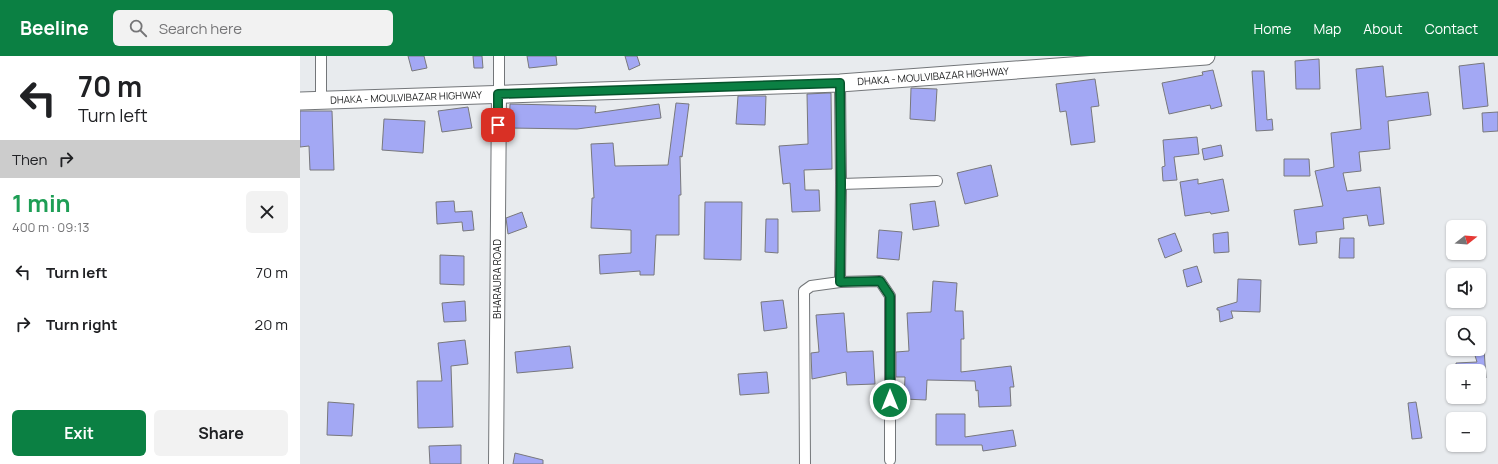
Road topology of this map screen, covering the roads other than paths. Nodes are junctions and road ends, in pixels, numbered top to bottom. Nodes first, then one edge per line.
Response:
1 (320, 56) edge
2 (499, 56) edge
3 (1206, 56) edge
4 (840, 83) junction
5 (498, 94) junction
6 (321, 100) junction
7 (300, 101) edge
8 (937, 181) dead end
9 (841, 184) junction
10 (840, 282) junction
11 (890, 460) dead end
12 (496, 464) edge
13 (805, 464) edge

1 - 6 street
2 - 5 street
3 - 4 highway, DHAKA - MOULVIBAZAR HIGHWAY
4 - 5 highway, DHAKA - MOULVIBAZAR HIGHWAY
4 - 9 street
5 - 6 highway, DHAKA - MOULVIBAZAR HIGHWAY
5 - 12 main road, BHARAURA ROAD
6 - 7 highway, DHAKA - MOULVIBAZAR HIGHWAY
8 - 9 street
9 - 10 street
10 - 11 street
10 - 13 street

